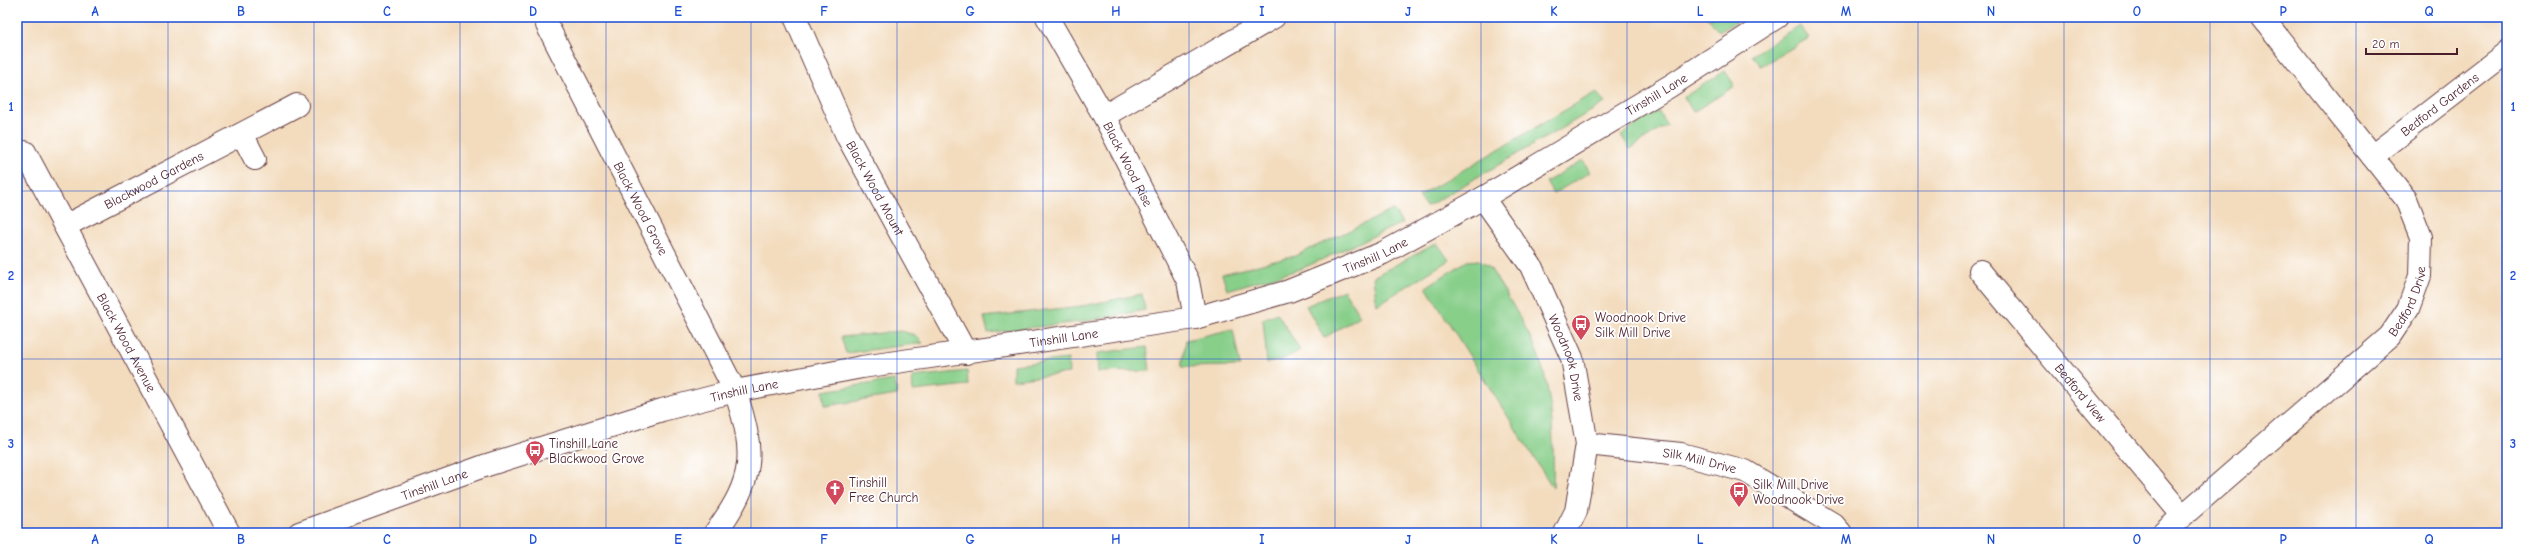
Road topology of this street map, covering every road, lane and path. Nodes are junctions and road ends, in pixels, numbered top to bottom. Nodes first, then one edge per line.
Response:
1 (795, 17) edge
2 (1047, 17) edge
3 (1274, 17) edge
4 (1777, 17) edge
5 (2262, 17) edge
6 (547, 25) dead end
7 (2507, 52) edge
8 (297, 105) dead end
9 (1104, 116) junction
10 (242, 134) junction
11 (25, 152) dead end
12 (2372, 156) junction
13 (255, 159) dead end
14 (1483, 198) junction
15 (65, 226) junction
16 (1980, 271) dead end
17 (1195, 318) junction
18 (966, 353) junction
19 (735, 391) junction
20 (1587, 444) junction
21 (2182, 515) junction
22 (229, 533) edge
23 (299, 533) edge
24 (715, 533) edge
25 (1565, 533) edge
26 (1840, 533) edge
27 (2163, 533) edge

1 - 18 street, Black Wood Mount
2 - 9 street, Black Wood Rise
3 - 9 street
4 - 14 street, Tinshill Lane
5 - 12 street, Bedford Drive
6 - 19 street, Black Wood Grove
7 - 12 street, Bedford Gardens
8 - 10 street, Blackwood Gardens
9 - 17 street, Black Wood Rise
10 - 13 street
10 - 15 street, Blackwood Gardens
11 - 15 street, Black Wood Avenue
12 - 21 street, Bedford Drive
14 - 17 street, Tinshill Lane
14 - 20 street, Woodnook Drive
15 - 22 street, Black Wood Avenue
16 - 21 street, Bedford View
17 - 18 street, Tinshill Lane
18 - 19 street, Tinshill Lane
19 - 23 street, Tinshill Lane
19 - 24 street, Black Wood Grove
20 - 25 street, Woodnook Drive
20 - 26 street, Silk Mill Drive
21 - 27 street, Bedford Drive

